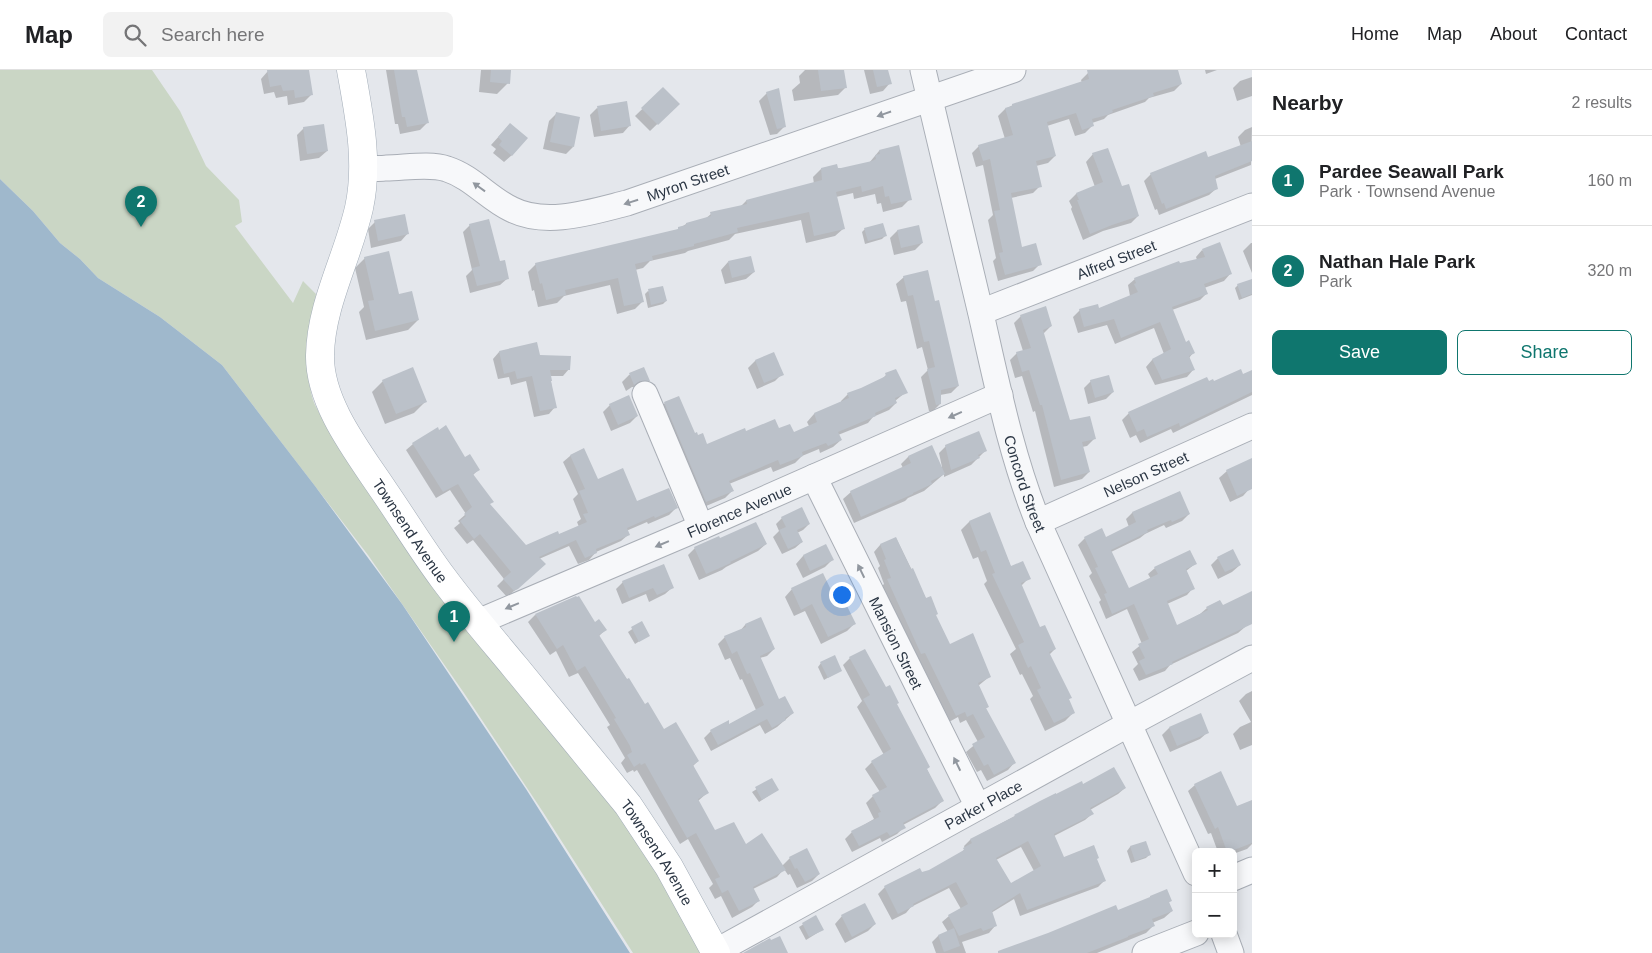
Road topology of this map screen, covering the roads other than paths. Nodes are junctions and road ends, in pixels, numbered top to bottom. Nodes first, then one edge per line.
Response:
1 (350, 70) edge
2 (923, 70) edge
3 (1013, 70) edge
4 (930, 98) junction
5 (364, 168) junction
6 (1252, 206) edge
7 (980, 312) junction
8 (645, 394) dead end
9 (1000, 396) junction
10 (1252, 426) edge
11 (814, 477) junction
12 (1038, 522) junction
13 (701, 527) junction
14 (478, 622) junction
15 (1252, 658) edge
16 (1129, 724) junction
17 (978, 807) junction
18 (1192, 864) edge
19 (1252, 870) edge
20 (1237, 876) edge
21 (1192, 935) edge
22 (1225, 938) edge
23 (715, 952) edge
24 (1145, 953) edge
25 (1231, 953) edge

1 - 5 main road, Townsend Avenue
2 - 4 street, Concord Street
3 - 4 street, Myron Street
4 -> 5 street, Myron Street
4 - 7 street, Concord Street
5 - 14 main road, Townsend Avenue
6 - 7 street, Alfred Street
7 - 9 street, Concord Street
8 - 13 street
9 -> 11 street, Florence Avenue
9 - 12 street, Concord Street
10 - 12 street, Nelson Street
11 - 13 street, Florence Avenue
17 -> 11 street, Mansion Street
12 - 16 street, Concord Street
13 -> 14 street, Florence Avenue
14 - 23 main road, Townsend Avenue
15 - 16 street, Parker Place
16 - 17 street, Parker Place
16 - 18 street, Concord Street
17 - 23 street, Parker Place
19 - 20 street
21 - 24 street
22 - 25 street

